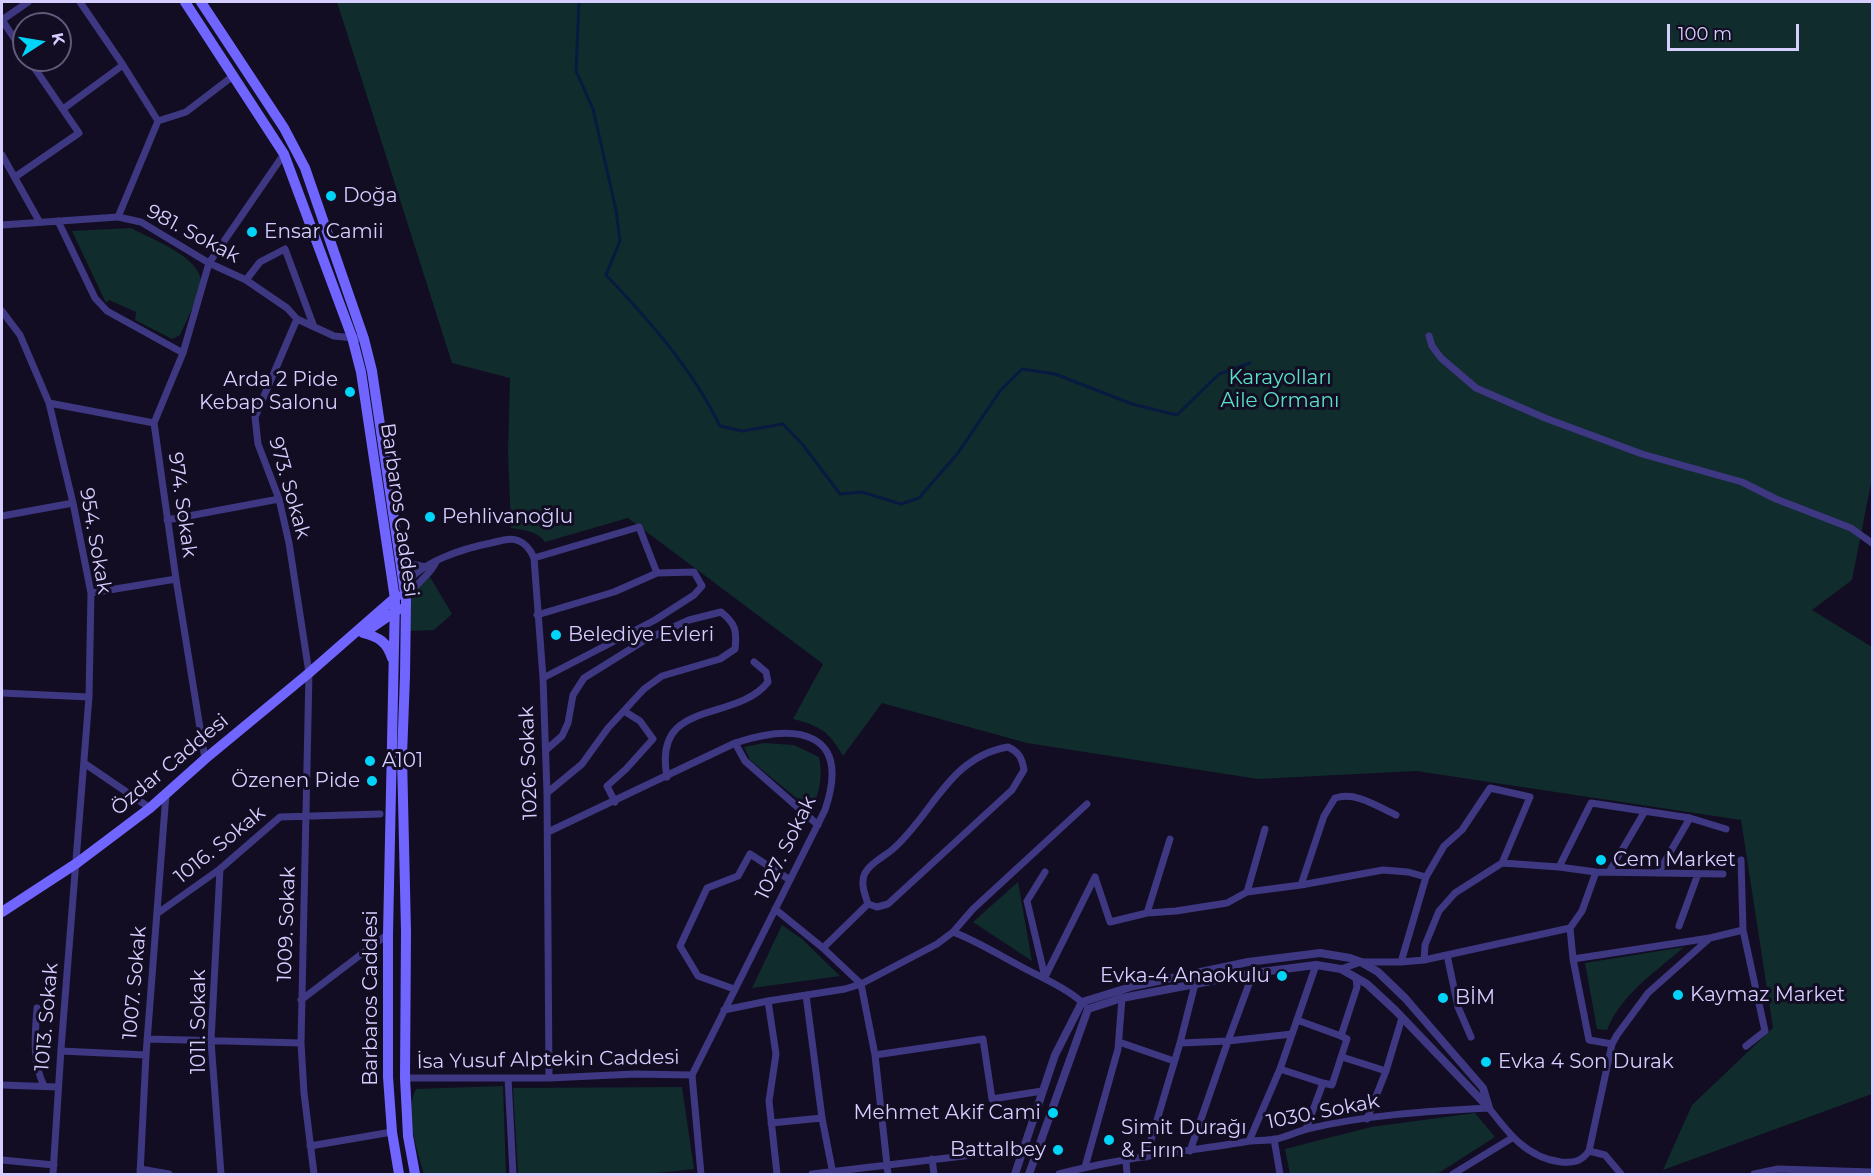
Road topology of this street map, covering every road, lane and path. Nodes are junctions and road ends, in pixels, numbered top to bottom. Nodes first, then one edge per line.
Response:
1 (28, 2) edge
2 (80, 2) edge
3 (184, 2) edge
4 (201, 2) edge
5 (2, 20) edge
6 (12, 35) edge
7 (123, 65) junction
8 (37, 72) edge
9 (232, 76) junction
10 (63, 110) junction
11 (158, 121) junction
12 (284, 154) junction
13 (2, 155) edge
14 (15, 177) junction
15 (118, 217) junction
16 (58, 220) junction
17 (39, 221) junction
18 (2, 225) edge
19 (209, 263) junction
20 (246, 280) junction
21 (2, 310) edge
22 (297, 319) junction
23 (314, 327) junction
24 (1429, 336) dead end
25 (352, 337) junction
26 (364, 339) junction
27 (183, 353) junction
28 (49, 403) junction
29 (154, 423) junction
30 (279, 499) junction
31 (73, 503) junction
32 (2, 516) edge
33 (167, 520) junction
34 (1872, 543) edge
35 (399, 548) junction
36 (534, 558) junction
37 (436, 562) junction
38 (426, 567) junction
39 (657, 573) junction
40 (176, 579) junction
41 (404, 586) junction
42 (91, 592) junction
43 (401, 599) junction
44 (395, 612) junction
45 (537, 615) junction
46 (358, 634) junction
47 (394, 662) junction
48 (754, 662) dead end
49 (309, 673) junction
50 (543, 678) junction
51 (2, 693) edge
52 (89, 698) junction
53 (624, 711) junction
54 (735, 743) junction
55 (546, 750) junction
56 (205, 759) junction
57 (84, 763) junction
58 (667, 777) junction
59 (547, 793) junction
60 (166, 794) junction
61 (615, 802) junction
62 (1087, 804) dead end
63 (150, 808) junction
64 (1645, 811) junction
65 (380, 814) dead end
66 (306, 815) junction
67 (1396, 815) dead end
68 (1690, 818) junction
69 (818, 825) junction
70 (1265, 829) dead end
71 (1726, 829) dead end
72 (548, 832) junction
73 (1170, 839) dead end
74 (1741, 860) dead end
75 (77, 863) junction
76 (1502, 863) junction
77 (1559, 867) junction
78 (220, 869) junction
79 (1045, 872) dead end
80 (1596, 872) junction
81 (1609, 872) junction
82 (1658, 873) junction
83 (1698, 874) junction
84 (1723, 874) dead end
85 (1426, 877) junction
86 (790, 879) junction
87 (1301, 885) junction
88 (1247, 892) junction
89 (868, 904) junction
90 (775, 909) junction
91 (2, 912) edge
92 (1147, 913) junction
93 (158, 914) junction
94 (1679, 926) dead end
95 (1570, 928) junction
96 (1743, 930) junction
97 (953, 932) junction
98 (388, 934) junction
99 (1710, 938) junction
100 (824, 948) junction
101 (1447, 955) junction
102 (1573, 959) junction
103 (1424, 960) junction
104 (1361, 962) junction
105 (1401, 962) junction
106 (1316, 966) junction
107 (1341, 969) junction
108 (1253, 973) junction
109 (1045, 977) junction
110 (1356, 978) junction
111 (861, 984) junction
112 (1195, 984) junction
113 (734, 989) junction
114 (806, 995) junction
115 (1122, 998) junction
116 (301, 1000) junction
117 (768, 1001) junction
118 (1085, 1006) junction
119 (37, 1008) dead end
120 (724, 1010) junction
121 (1402, 1018) junction
122 (1297, 1020) junction
123 (1292, 1034) junction
124 (1341, 1036) junction
125 (1471, 1037) dead end
126 (147, 1039) junction
127 (212, 1041) junction
128 (1227, 1041) junction
129 (1119, 1042) junction
130 (1180, 1042) junction
131 (301, 1043) junction
132 (1612, 1044) junction
133 (1746, 1046) dead end
134 (61, 1051) junction
135 (875, 1054) junction
136 (146, 1055) junction
137 (1342, 1057) junction
138 (1174, 1061) junction
139 (1280, 1069) junction
140 (1386, 1071) junction
141 (692, 1075) junction
142 (508, 1077) junction
143 (405, 1078) junction
144 (549, 1078) junction
145 (1323, 1083) junction
146 (2, 1085) edge
147 (44, 1086) junction
148 (58, 1087) junction
149 (1042, 1091) junction
150 (1489, 1108) junction
151 (822, 1118) junction
152 (1367, 1119) junction
153 (771, 1123) junction
154 (1306, 1129) junction
155 (392, 1132) junction
156 (1512, 1138) junction
157 (1274, 1139) junction
158 (1249, 1141) junction
159 (310, 1146) junction
160 (1023, 1149) junction
161 (1190, 1150) junction
162 (1589, 1151) junction
163 (1146, 1156) junction
164 (932, 1159) junction
165 (2, 1160) edge
166 (1126, 1160) junction
167 (54, 1165) junction
168 (1085, 1167) junction
169 (888, 1170) edge
170 (140, 1172) edge
171 (1872, 1172) edge
172 (833, 1173) edge
173 (53, 1174) edge
174 (169, 1174) edge
175 (221, 1174) edge
176 (315, 1174) edge
177 (399, 1174) edge
178 (415, 1174) edge
179 (513, 1174) edge
180 (699, 1174) edge
181 (777, 1174) edge
182 (812, 1174) edge
183 (934, 1174) edge
184 (1015, 1174) edge
185 (1029, 1174) edge
186 (1059, 1174) edge
187 (1127, 1174) edge
188 (1280, 1174) edge
189 (1453, 1174) edge
190 (1621, 1174) edge
191 (1754, 1174) edge

1 - 5 street
2 - 7 street
3 - 9 main road, Barbaros Caddesi
4 - 26 main road, Barbaros Caddesi
5 - 6 street
7 - 10 street
7 - 11 street
8 - 10 street
9 - 11 street
9 - 12 main road, Barbaros Caddesi
10 - 14 street
11 - 15 street
12 - 19 street
12 - 25 main road, Barbaros Caddesi
13 - 14 street
14 - 17 street
15 - 16 street, 981. Sokak
15 - 19 street, 981. Sokak
16 - 17 street, 981. Sokak
16 - 27 street
17 - 18 street, 981. Sokak
19 - 20 street, 981. Sokak
19 - 27 street
20 - 22 street, 981. Sokak
20 - 23 street
21 - 28 street, 954. Sokak
22 - 23 street, 981. Sokak
22 - 30 street, 973. Sokak
23 - 25 street, 981. Sokak
24 - 34 street
25 - 26 street, 981. Sokak
25 - 43 main road, Barbaros Caddesi
26 - 35 main road, Barbaros Caddesi
27 - 29 street
28 - 29 street
28 - 31 street, 954. Sokak
29 - 33 street, 974. Sokak
30 - 33 street
30 - 49 street, 973. Sokak
31 - 32 street
31 - 42 street, 954. Sokak
33 - 40 street, 974. Sokak
35 - 38 street
35 - 41 main road, Barbaros Caddesi
36 - 37 street
36 - 39 street
36 - 45 street, 1026. Sokak
37 - 38 street
37 - 43 street
38 - 41 street
39 - 45 street
39 - 50 street
40 - 42 street
40 - 56 street, 974. Sokak
41 - 43 main road, Özdar Caddesi
42 - 52 street, 954. Sokak
43 - 44 main road, Barbaros Caddesi
43 - 46 main road, Özdar Caddesi
43 - 143 main road, Barbaros Caddesi
44 - 46 main road, Özdar Caddesi
44 - 47 main road, Barbaros Caddesi
45 - 50 street, 1026. Sokak
46 - 47 main road
46 - 49 main road, Özdar Caddesi
47 - 98 main road, Barbaros Caddesi
48 - 58 street
49 - 56 main road, Özdar Caddesi
49 - 66 street, 1009. Sokak
50 - 55 street, 1026. Sokak
51 - 52 street
52 - 57 street, 954. Sokak
53 - 55 street
53 - 59 street
53 - 61 street
54 - 58 street, 1027. Sokak
54 - 69 street
54 - 69 street, 1027. Sokak
55 - 59 street, 1026. Sokak
56 - 60 main road, Özdar Caddesi
57 - 63 street
57 - 75 street, 954. Sokak
58 - 61 street, 1027. Sokak
59 - 72 street, 1026. Sokak
60 - 63 main road, Özdar Caddesi
60 - 93 street, 1007. Sokak
61 - 72 street, 1027. Sokak
62 - 97 street
63 - 75 main road, Özdar Caddesi
64 - 68 street
64 - 77 street
64 - 81 street
65 - 66 street, 1016. Sokak
66 - 78 street, 1016. Sokak
66 - 116 street, 1009. Sokak
67 - 87 street
68 - 71 street
68 - 82 street
69 - 86 street, 1027. Sokak
70 - 88 street
72 - 144 street, 1026. Sokak
73 - 92 street
74 - 96 street
75 - 91 main road, Özdar Caddesi
75 - 134 street, 1013. Sokak
76 - 77 street
76 - 85 street
76 - 103 street
77 - 80 street
78 - 93 street, 1016. Sokak
78 - 127 street, 1011. Sokak
79 - 109 street
80 - 81 street
80 - 95 street
81 - 82 street
82 - 83 street
83 - 84 street
83 - 94 street
85 - 87 street
85 - 105 street
86 - 90 street, 1027. Sokak
86 - 113 street
87 - 88 street
88 - 92 street
89 - 89 street
89 - 100 street
90 - 100 street
90 - 113 street, 1027. Sokak
92 - 109 street
93 - 126 street, 1007. Sokak
95 - 101 street
95 - 102 street
96 - 99 street
96 - 133 street
97 - 109 street
97 - 111 street
98 - 116 street
98 - 155 main road, Barbaros Caddesi
99 - 102 street
99 - 132 street
100 - 111 street
101 - 103 street
101 - 125 street
102 - 132 street
103 - 105 street
104 - 105 street
104 - 107 street
104 - 118 street
104 - 150 street
106 - 107 street
106 - 108 street
106 - 122 street
107 - 110 street
108 - 112 street
108 - 128 street
109 - 118 street
110 - 121 street
110 - 124 street
111 - 114 street
111 - 135 street
112 - 115 street
112 - 130 street
113 - 120 street, 1027. Sokak
114 - 117 street
114 - 151 street
115 - 118 street
115 - 129 street
116 - 131 street, 1009. Sokak
117 - 120 street
117 - 153 street
118 - 149 street
118 - 185 street
119 - 147 street
120 - 141 street, 1027. Sokak
121 - 140 street
121 - 150 street
122 - 123 street
122 - 124 street
123 - 128 street
123 - 139 street
124 - 137 street
126 - 127 street
126 - 136 street, 1007. Sokak
127 - 131 street
127 - 175 street, 1011. Sokak
128 - 130 street
128 - 161 street
129 - 138 street
129 - 168 street
130 - 138 street
131 - 159 street, 1009. Sokak
132 - 162 street
134 - 136 street
134 - 148 street, 1013. Sokak
135 - 149 street
135 - 169 street
136 - 170 street, 1007. Sokak
137 - 140 street
137 - 145 street
138 - 163 street
139 - 145 street
139 - 158 street
140 - 152 street
141 - 144 street, İsa Yusuf Alptekin Caddesi
141 - 180 street
142 - 143 street, İsa Yusuf Alptekin Caddesi
142 - 144 street, İsa Yusuf Alptekin Caddesi
142 - 179 street
143 - 178 main road, Barbaros Caddesi
145 - 154 street
146 - 147 street
147 - 148 street
148 - 167 street, 1013. Sokak
149 - 160 street
150 - 152 street, 1030. Sokak
150 - 156 street
151 - 153 street
151 - 172 street
152 - 154 street, 1030. Sokak
153 - 181 street
154 - 157 street, 1030. Sokak
155 - 159 street
155 - 177 main road, Barbaros Caddesi
156 - 162 street
156 - 189 street
157 - 158 street, 1030. Sokak
157 - 188 street
158 - 161 street, 1030. Sokak
159 - 176 street, 1009. Sokak
160 - 164 street
160 - 184 street
161 - 163 street, 1030. Sokak
162 - 190 street
163 - 166 street, 1030. Sokak
164 - 169 street
164 - 183 street
165 - 167 street
166 - 168 street, 1030. Sokak
166 - 187 street
167 - 173 street, 1013. Sokak
168 - 186 street, 1030. Sokak
169 - 172 street
170 - 174 street
171 - 191 street
172 - 182 street

